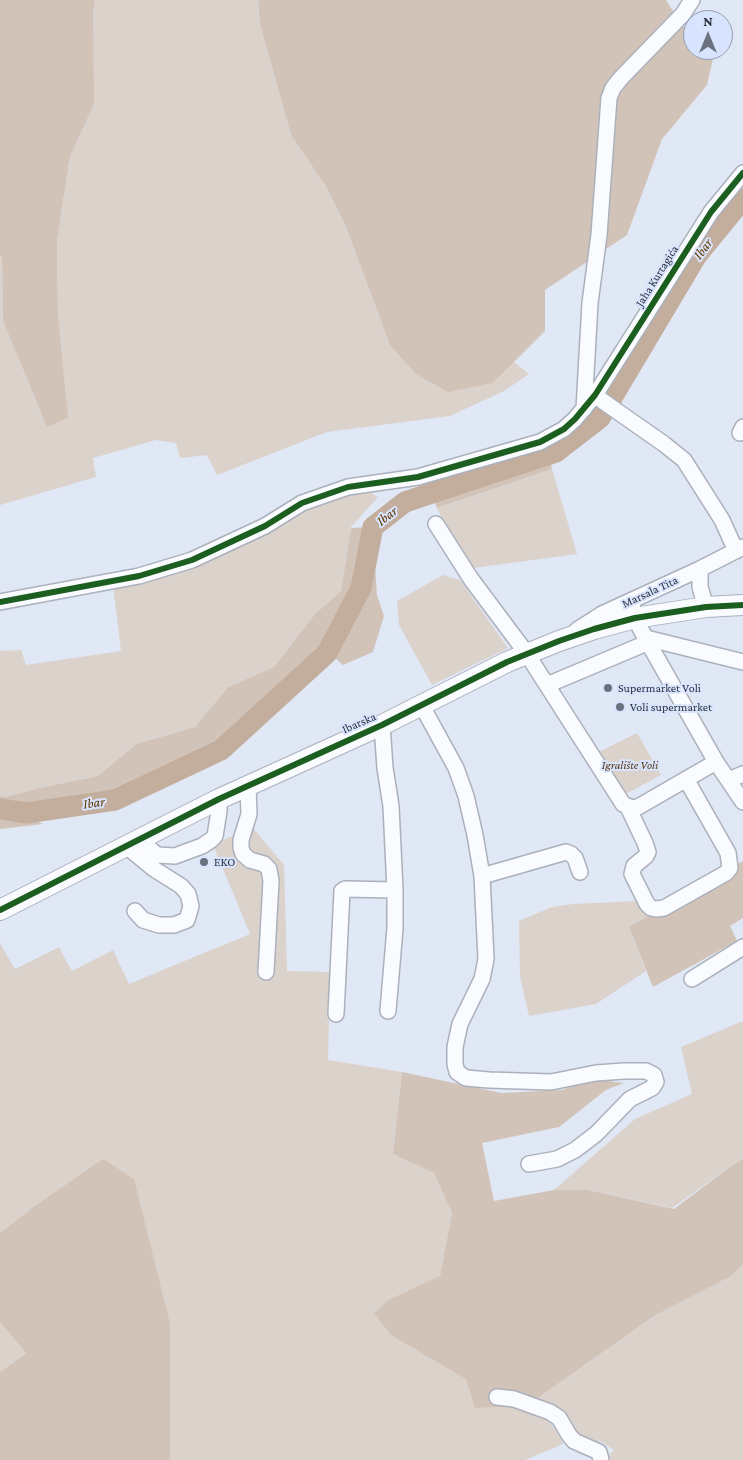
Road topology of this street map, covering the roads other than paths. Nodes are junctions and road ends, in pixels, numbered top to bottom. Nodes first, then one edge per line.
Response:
1 (692, 0) edge
2 (743, 173) edge
3 (600, 398) junction
4 (584, 409) junction
5 (436, 524) dead end
6 (739, 549) edge
7 (700, 569) junction
8 (0, 602) edge
9 (743, 605) edge
10 (706, 607) junction
11 (633, 610) junction
12 (647, 640) junction
13 (527, 654) junction
14 (743, 662) edge
15 (547, 685) junction
16 (422, 706) junction
17 (382, 725) junction
18 (716, 762) junction
19 (743, 774) edge
20 (686, 779) junction
21 (729, 780) junction
22 (248, 786) junction
23 (219, 799) junction
24 (743, 802) edge
25 (628, 807) junction
26 (132, 842) junction
27 (580, 872) dead end
28 (482, 876) junction
29 (395, 890) junction
30 (0, 910) edge
31 (135, 911) dead end
32 (743, 947) edge
33 (266, 972) dead end
34 (692, 979) dead end
35 (388, 1011) dead end
36 (336, 1014) dead end
37 (529, 1164) dead end
38 (497, 1397) dead end
39 (601, 1460) edge

1 - 4 street
2 - 3 street, Jaha Kurtagića
3 - 4 street, Jaha Kurtagića
3 - 6 street
4 - 8 street, Jaha Kurtagića
5 - 13 street
6 - 7 street, Marsala Tita
7 - 10 street
7 - 11 street, Marsala Tita
9 - 10 main road, Ibarska
10 - 11 main road, Ibarska
11 - 12 street
11 - 13 main road, Ibarska
12 - 14 street
12 - 15 street
12 - 18 street
13 - 15 street
13 - 16 main road, Ibarska
15 - 25 street
16 - 17 main road, Ibarska
16 - 28 street
17 - 22 main road, Ibarska
17 - 29 street
18 - 20 street
18 - 21 street
19 - 21 street
20 - 25 street
20 - 25 street
21 - 24 street
22 - 23 main road, Ibarska
22 - 33 street
23 - 26 main road, Ibarska
23 - 26 street
26 - 30 main road, Ibarska
26 - 31 street
27 - 28 street
28 - 37 street
29 - 35 street
29 - 36 street
32 - 34 street
38 - 39 street

